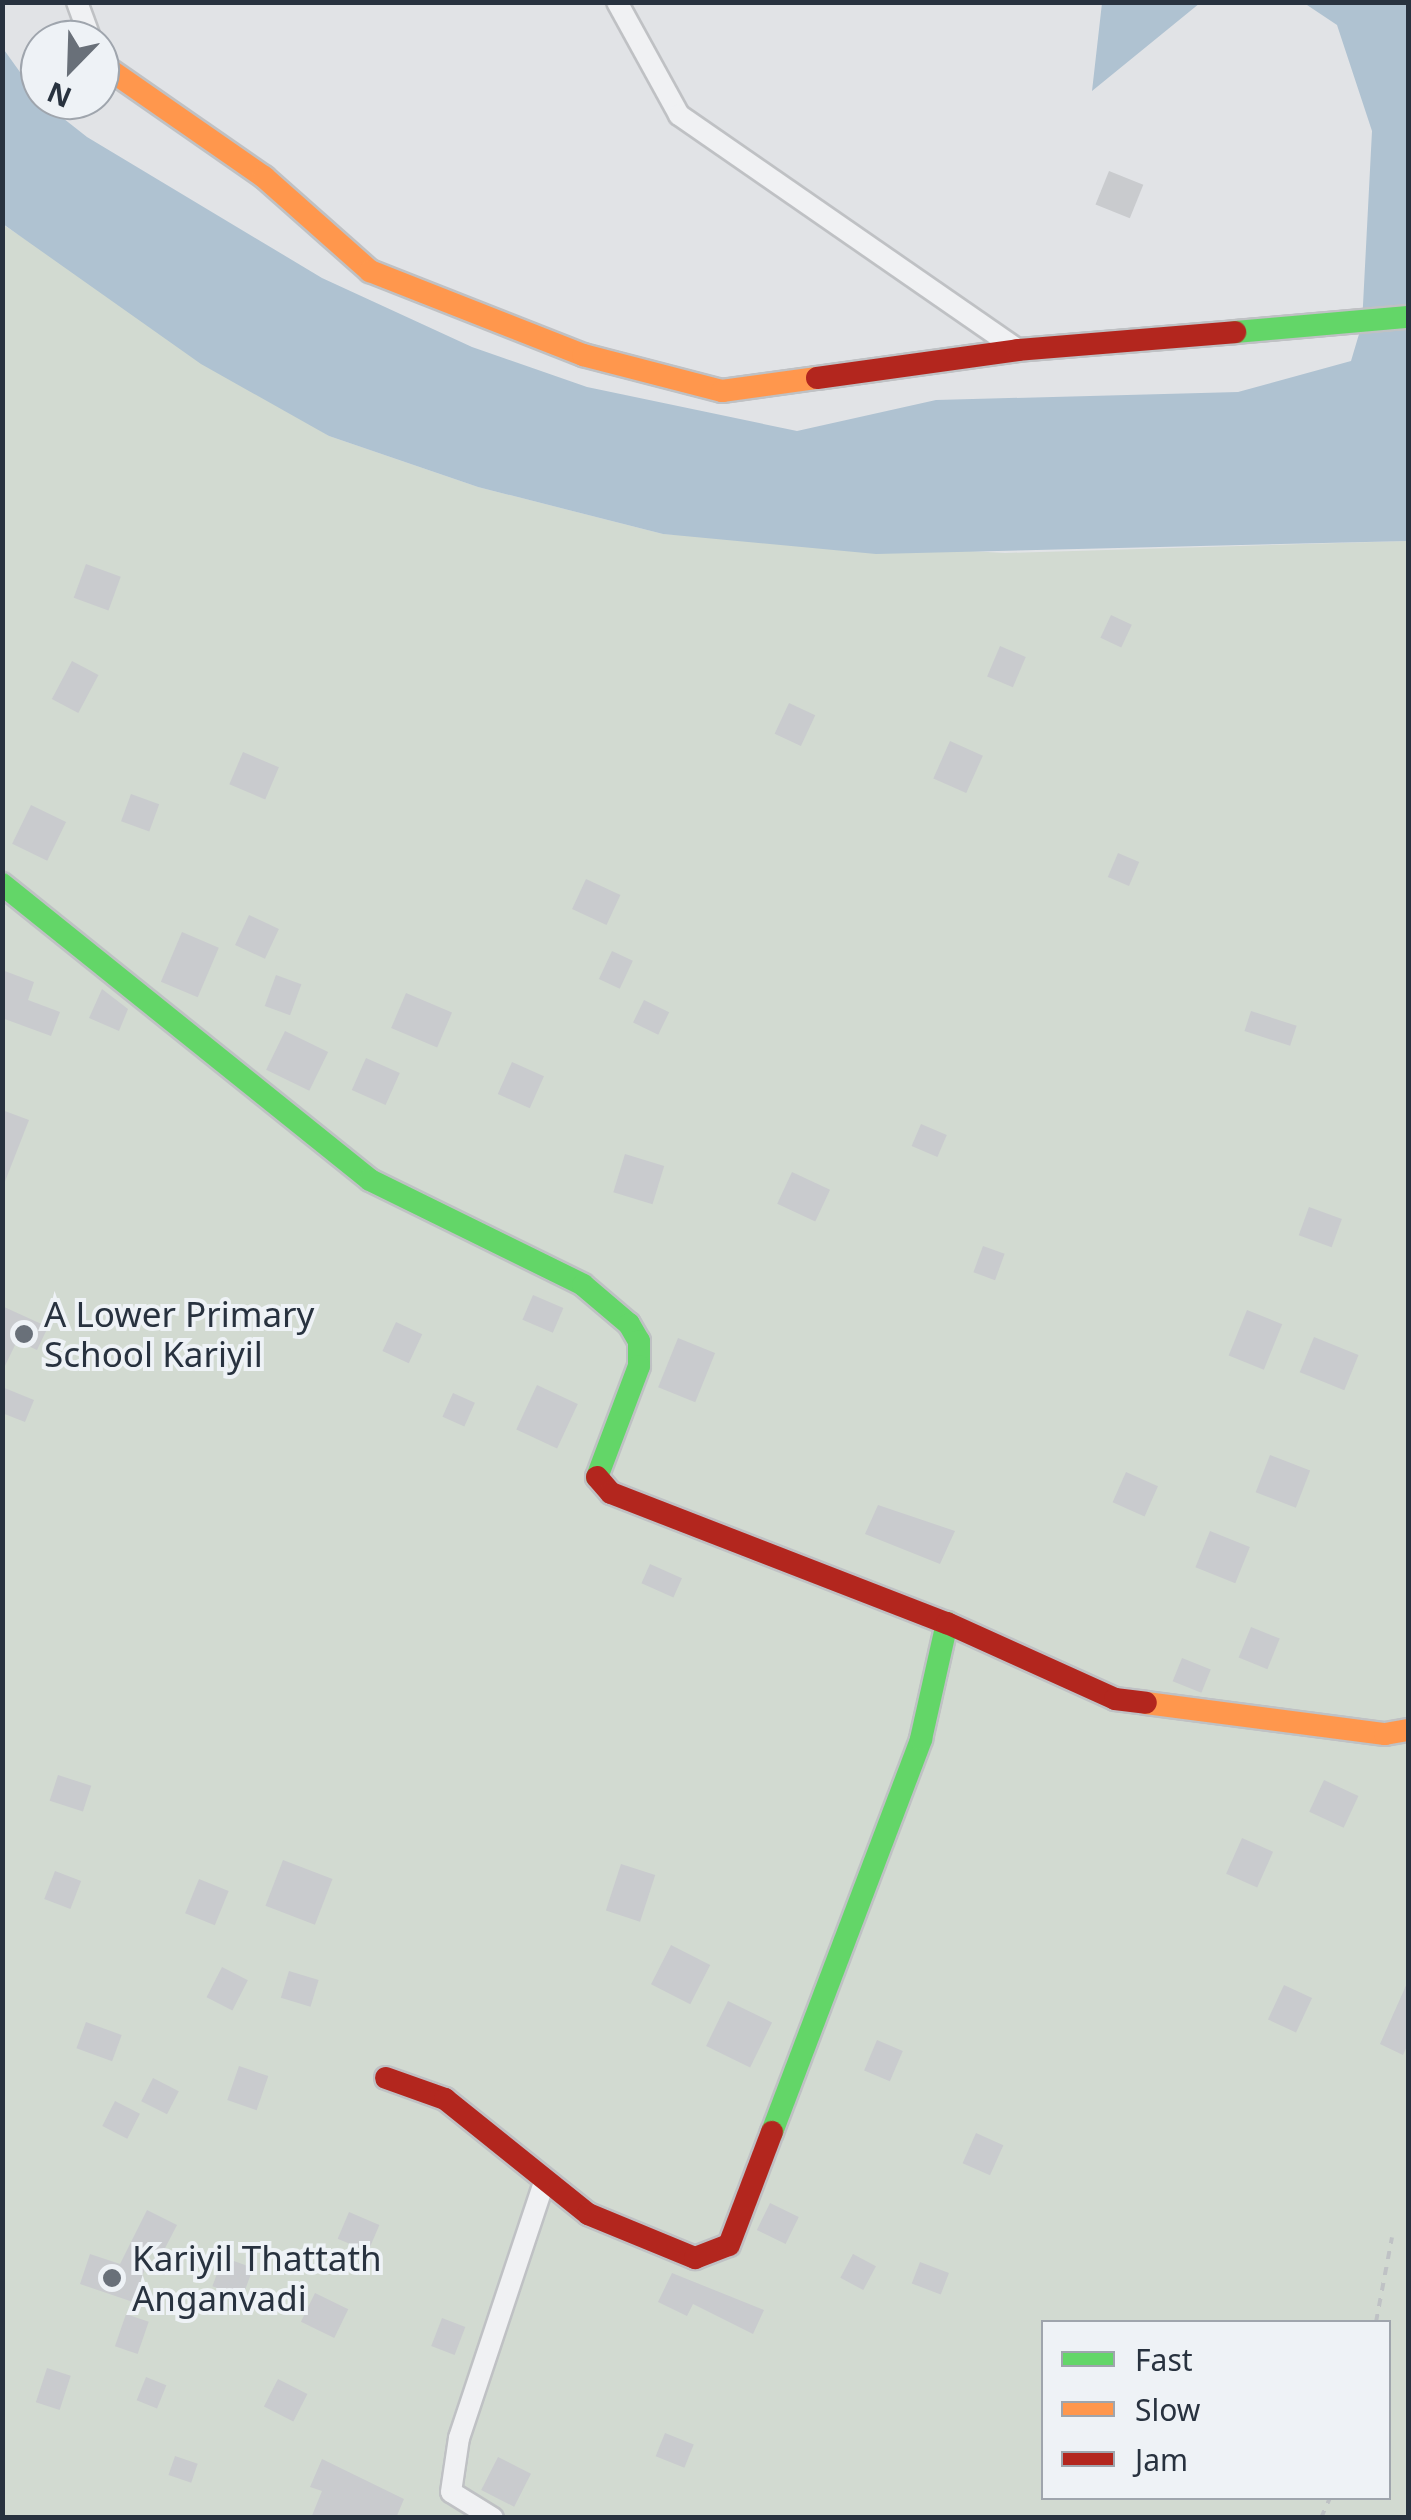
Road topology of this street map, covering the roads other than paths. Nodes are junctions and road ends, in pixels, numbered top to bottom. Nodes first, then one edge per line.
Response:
1 (616, 2) edge
2 (120, 77) edge
3 (1408, 318) edge
4 (1018, 350) junction
5 (2, 884) edge
6 (947, 1623) junction
7 (1408, 1730) edge
8 (386, 2078) dead end
9 (544, 2183) junction
10 (493, 2518) edge

1 - 4 street
2 - 4 street
3 - 4 street
5 - 6 street
6 - 7 street
6 - 9 street
8 - 9 street
9 - 10 street

